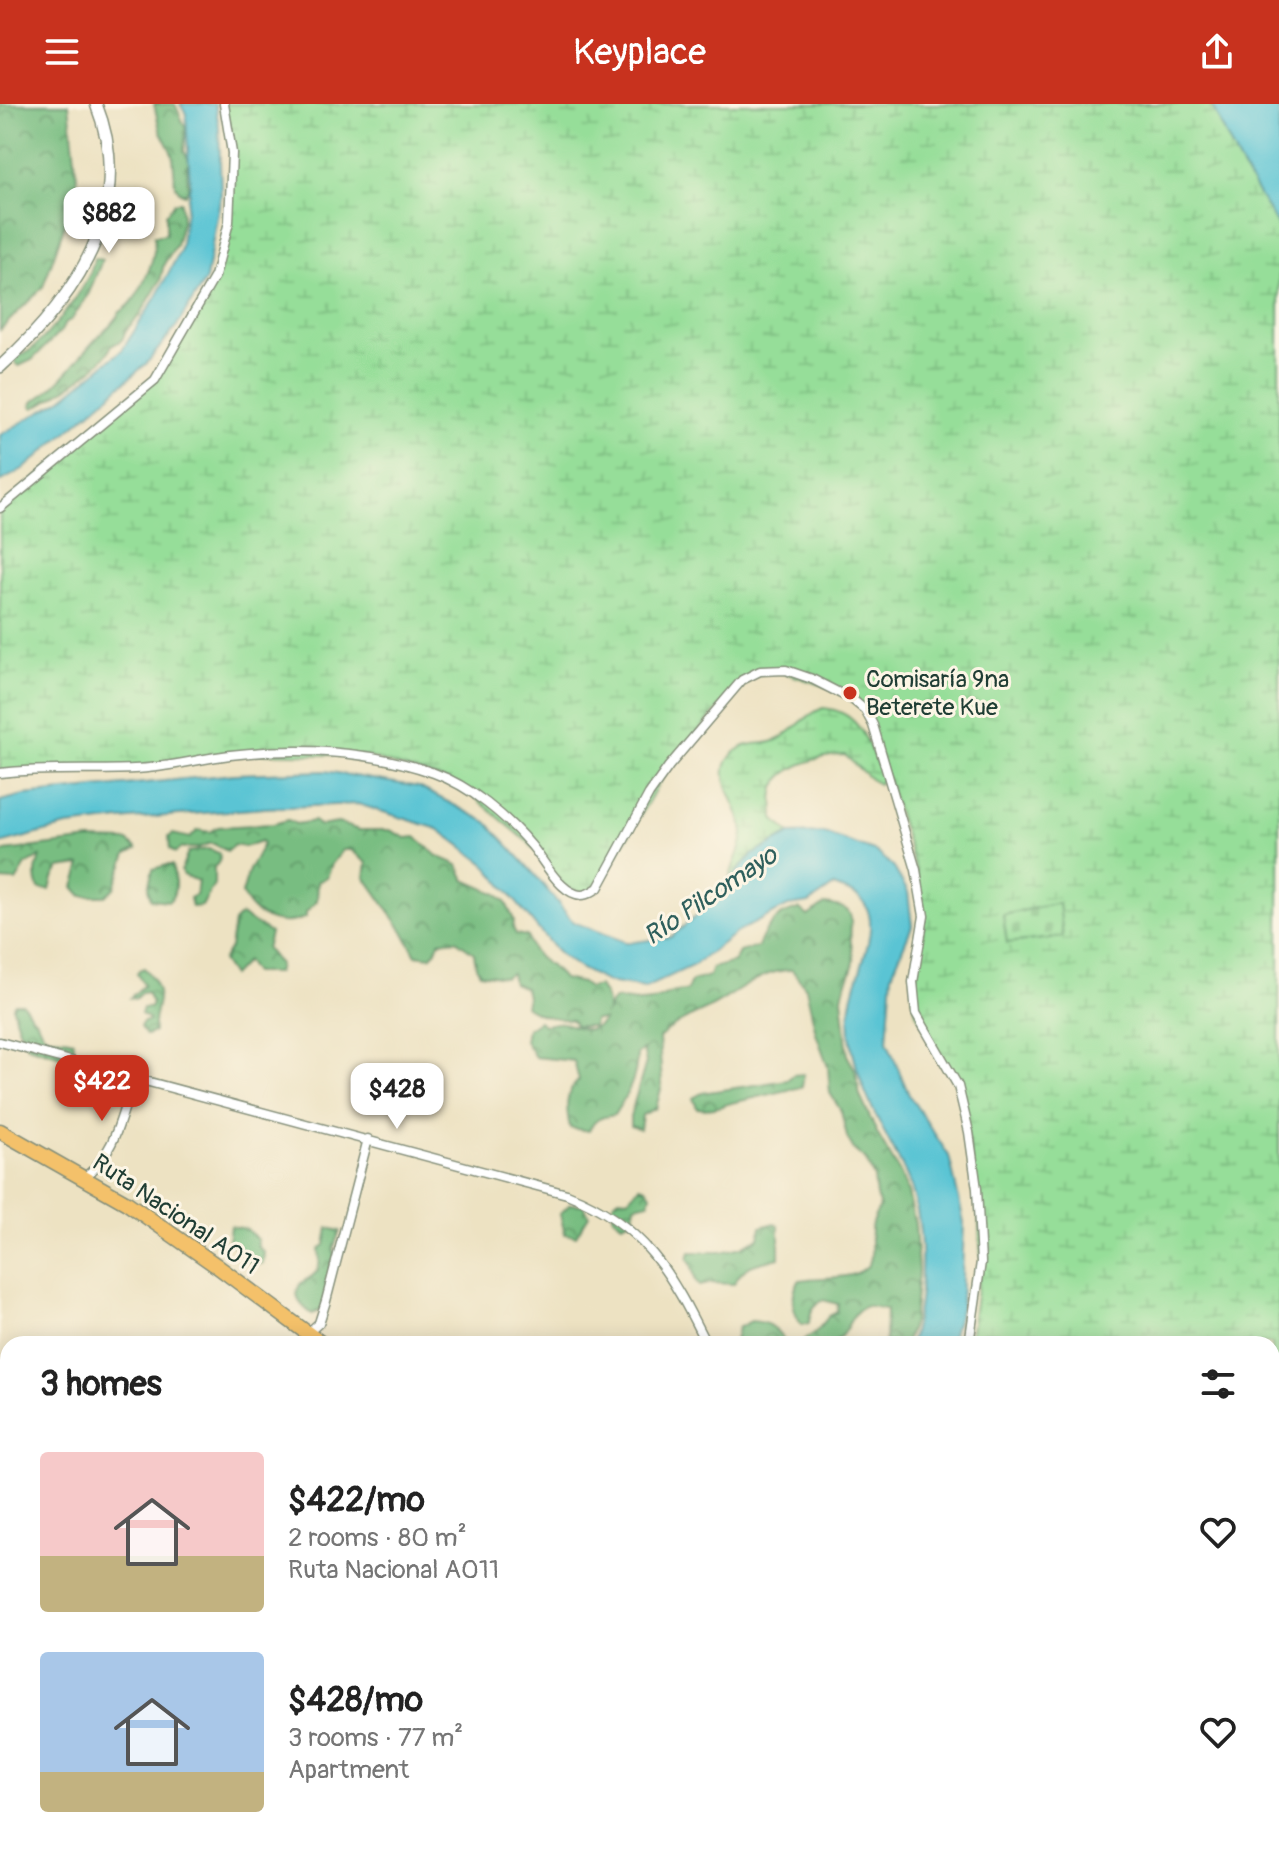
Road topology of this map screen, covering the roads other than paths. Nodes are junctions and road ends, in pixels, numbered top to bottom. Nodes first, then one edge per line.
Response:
1 (96, 104) edge
2 (224, 104) edge
3 (0, 367) edge
4 (0, 508) edge
5 (0, 773) edge
6 (0, 1042) edge
7 (134, 1078) junction
8 (0, 1131) edge
9 (368, 1139) junction
10 (84, 1178) junction
11 (309, 1332) junction
12 (313, 1336) edge
13 (702, 1336) edge
14 (970, 1336) edge

1 - 3 street
2 - 4 street
5 - 14 street
6 - 7 street
7 - 9 street
7 - 10 street
8 - 10 main road, Ruta Nacional A011
9 - 11 street
9 - 13 street
10 - 11 main road, Ruta Nacional A011
11 - 12 main road, Ruta Nacional A011

